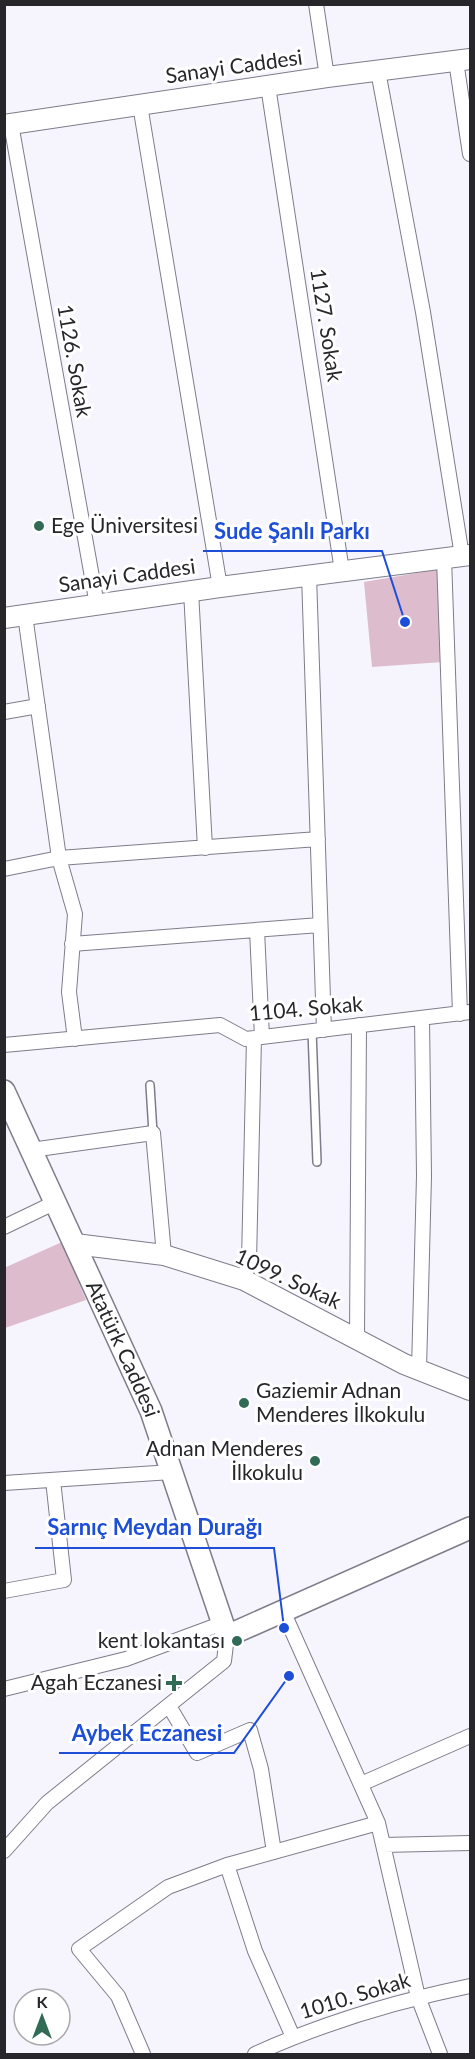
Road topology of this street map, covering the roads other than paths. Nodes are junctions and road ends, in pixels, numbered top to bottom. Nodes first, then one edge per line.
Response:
1 (316, 4) edge
2 (463, 60) edge
3 (378, 71) junction
4 (327, 77) junction
5 (268, 86) junction
6 (140, 105) junction
7 (8, 125) edge
8 (471, 154) edge
9 (459, 556) edge
10 (342, 571) junction
11 (309, 575) junction
12 (220, 587) junction
13 (190, 591) junction
14 (97, 605) junction
15 (25, 615) junction
16 (4, 618) edge
17 (38, 706) junction
18 (4, 712) edge
19 (318, 839) junction
20 (205, 848) junction
21 (59, 858) junction
22 (4, 869) edge
23 (320, 925) junction
24 (256, 930) junction
25 (72, 944) junction
26 (465, 1013) edge
27 (422, 1018) junction
28 (359, 1025) junction
29 (318, 1030) junction
30 (258, 1038) junction
31 (75, 1039) junction
32 (4, 1045) edge
33 (150, 1085) dead end
34 (4, 1091) edge
35 (153, 1133) junction
36 (32, 1150) junction
37 (317, 1162) dead end
38 (56, 1202) junction
39 (4, 1227) edge
40 (75, 1244) junction
41 (164, 1255) junction
42 (244, 1280) junction
43 (357, 1339) junction
44 (419, 1370) junction
45 (471, 1390) edge
46 (172, 1472) junction
47 (53, 1480) junction
48 (4, 1482) edge
49 (471, 1528) edge
50 (4, 1592) edge
51 (283, 1611) junction
52 (225, 1629) junction
53 (4, 1689) edge
54 (169, 1706) junction
55 (471, 1736) edge
56 (361, 1784) junction
57 (378, 1823) junction
58 (471, 1843) edge
59 (383, 1845) junction
60 (4, 1851) edge
61 (273, 1852) junction
62 (228, 1865) junction
63 (471, 1986) edge
64 (418, 1997) junction
65 (293, 2037) junction
66 (143, 2055) edge
67 (255, 2055) edge
68 (440, 2055) edge

1 - 4 street
2 - 3 street, Sanayi Caddesi
2 - 8 street
3 - 4 street, Sanayi Caddesi
3 - 9 street
4 - 5 street, Sanayi Caddesi
5 - 6 street, Sanayi Caddesi
5 - 10 street, 1127. Sokak
6 - 7 street, Sanayi Caddesi
6 - 12 street
7 - 14 street, 1126. Sokak
9 - 10 street, Sanayi Caddesi
9 - 26 street
10 - 11 street, Sanayi Caddesi
11 - 12 street, Sanayi Caddesi
11 - 19 street
12 - 13 street, Sanayi Caddesi
13 - 14 street, Sanayi Caddesi
13 - 20 street
14 - 15 street, Sanayi Caddesi
15 - 16 street, Sanayi Caddesi
15 - 17 street
17 - 18 street
17 - 21 street
19 - 20 street
19 - 23 street
20 - 21 street
21 - 22 street
21 - 25 street
23 - 24 street
23 - 29 street
24 - 25 street
24 - 30 street
25 - 31 street
26 - 27 street, 1104. Sokak
27 - 28 street, 1104. Sokak
27 - 44 street
28 - 29 street, 1104. Sokak
28 - 43 street
29 - 30 street, 1104. Sokak
29 - 37 lane
30 - 31 street, 1104. Sokak
30 - 42 street
31 - 32 street, 1104. Sokak
33 - 35 lane
34 - 36 main road, Atatürk Caddesi
35 - 36 street
35 - 41 street
36 - 38 main road, Atatürk Caddesi
38 - 39 street
38 - 40 main road, Atatürk Caddesi
40 - 41 street, 1099. Sokak
40 - 46 main road, Atatürk Caddesi
41 - 42 street, 1099. Sokak
42 - 43 street, 1099. Sokak
43 - 44 street, 1099. Sokak
44 - 45 street, 1099. Sokak
46 - 47 street
46 - 52 main road, Atatürk Caddesi
47 - 48 street
47 - 50 street
49 - 51 main road
51 - 52 main road
51 - 56 street
52 - 53 street
52 - 54 street
54 - 60 street
54 - 61 street
55 - 56 street
56 - 57 street
57 - 59 street
57 - 61 street
58 - 59 street
59 - 64 street
61 - 62 street
62 - 65 street
62 - 66 street
63 - 64 street, 1010. Sokak
64 - 65 street, 1010. Sokak
64 - 68 street
65 - 67 street, 1010. Sokak

